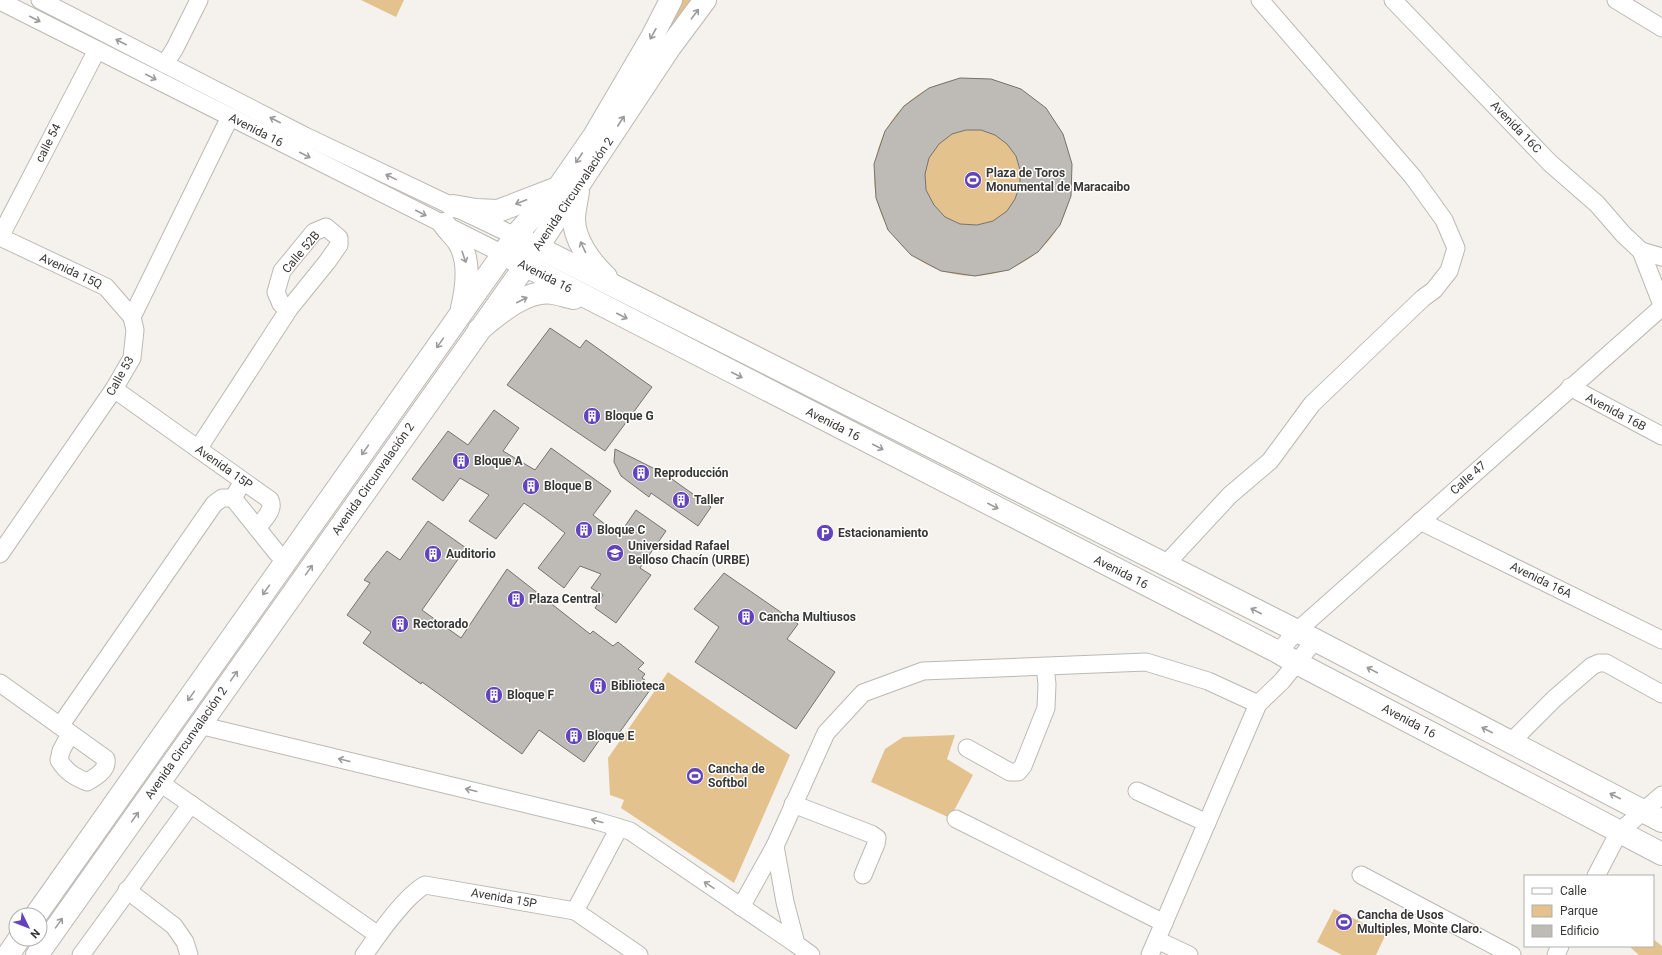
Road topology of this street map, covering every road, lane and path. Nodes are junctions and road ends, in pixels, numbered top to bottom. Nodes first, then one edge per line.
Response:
1 (40, 0) edge
2 (199, 0) edge
3 (671, 0) edge
4 (705, 0) edge
5 (1260, 0) edge
6 (1393, 0) edge
7 (0, 1) edge
8 (1619, 1) edge
9 (1662, 28) edge
10 (97, 50) junction
11 (165, 64) junction
12 (230, 117) junction
13 (568, 187) junction
14 (448, 215) junction
15 (515, 236) junction
16 (0, 237) edge
17 (538, 247) junction
18 (1642, 251) junction
19 (503, 254) junction
20 (1662, 257) edge
21 (525, 266) junction
22 (616, 287) junction
23 (602, 306) junction
24 (1662, 306) edge
25 (289, 309) dead end
26 (459, 316) junction
27 (132, 317) junction
28 (479, 330) junction
29 (1570, 387) junction
30 (114, 389) junction
31 (1662, 436) edge
32 (198, 449) junction
33 (243, 481) junction
34 (233, 498) junction
35 (1420, 521) junction
36 (257, 528) junction
37 (2, 546) edge
38 (286, 561) junction
39 (1165, 565) junction
40 (1306, 636) junction
41 (1662, 640) edge
42 (1278, 652) junction
43 (1297, 663) junction
44 (1045, 667) junction
45 (0, 683) edge
46 (1662, 694) edge
47 (1258, 704) junction
48 (199, 725) junction
49 (1511, 742) junction
50 (967, 748) dead end
51 (159, 782) junction
52 (1137, 791) dead end
53 (1662, 795) edge
54 (191, 804) junction
55 (793, 804) junction
56 (1653, 816) edge
57 (956, 819) dead end
58 (1207, 823) junction
59 (619, 828) junction
60 (1619, 832) junction
61 (775, 846) junction
62 (1662, 854) edge
63 (863, 875) dead end
64 (1361, 875) dead end
65 (1597, 875) edge
66 (127, 890) junction
67 (42, 907) edge
68 (741, 907) junction
69 (575, 911) junction
70 (1164, 923) junction
71 (378, 935) junction
72 (1157, 940) junction
73 (796, 944) junction
74 (37, 955) edge
75 (81, 955) edge
76 (189, 955) edge
77 (364, 955) edge
78 (639, 955) edge
79 (811, 955) edge
80 (1150, 955) edge
81 (1190, 955) edge
82 (1512, 955) edge

11 -> 1 street, Avenida 16
2 - 11 street
3 -> 13 main road, Avenida Circunvalación 2
13 -> 4 main road, Avenida Circunvalación 2
5 - 39 street
6 - 18 street, Avenida 16C
7 -> 10 street, Avenida 16
8 - 9 street
10 -> 12 street, Avenida 16
10 - 16 street, calle 54
14 -> 11 street, Avenida 16
12 -> 14 street, Avenida 16
12 - 27 street
13 -> 14 main road
13 - 15 main road, Avenida Circunvalación 2
13 - 17 main road, Avenida Circunvalación 2
22 -> 13 main road
14 - 15 street, Avenida 16
14 - 19 street, Avenida 16
14 -> 26 main road
15 - 17 main road, Avenida 16
15 - 19 main road, Avenida Circunvalación 2
16 - 27 street, Avenida 15Q
17 - 21 main road, Avenida Circunvalación 2
17 - 22 main road, Avenida 16
18 - 20 street
18 - 24 street
19 - 21 main road, Avenida 16
19 - 26 main road, Avenida Circunvalación 2
21 - 23 main road, Avenida 16
21 - 28 main road, Avenida Circunvalación 2
22 - 39 main road, Avenida 16
28 -> 23 main road
23 -> 42 main road, Avenida 16
24 - 29 street, Calle 47
25 - 32 street
26 -> 38 main road, Avenida Circunvalación 2
27 - 30 street, Calle 53
48 -> 28 main road, Avenida Circunvalación 2
29 - 31 street, Avenida 16B
29 - 35 street, Calle 47
30 - 32 street, Avenida 15P
30 - 37 street, Calle 53
32 - 33 street, Avenida 15P
33 - 34 street
33 - 36 street, Avenida 15P
34 - 36 street
34 - 45 street
35 - 40 street, Calle 47
35 - 41 street, Avenida 16A
36 - 38 street
38 -> 67 main road, Avenida Circunvalación 2
40 -> 39 main road, Avenida 16
40 - 42 street, Calle 47
40 - 43 street
49 -> 40 main road, Avenida 16
42 - 43 main road, Avenida 16
43 - 47 street
43 - 60 main road, Avenida 16
44 - 47 street
44 - 50 street
44 - 55 street
46 - 49 street
47 - 58 street
48 - 51 main road, Avenida Circunvalación 2
59 -> 48 street
56 -> 49 main road, Avenida 16
51 - 54 street
74 -> 51 main road, Avenida Circunvalación 2
52 - 58 street
53 - 56 street
54 - 66 street
54 - 71 street
55 - 61 street
55 - 63 street
56 - 60 street
57 - 70 street
58 - 70 street
68 -> 59 street
59 - 69 street
60 - 62 main road, Avenida 16
60 - 65 street
61 - 68 street
61 - 73 street
64 - 82 street
66 - 75 street
66 - 76 street
68 - 73 street
69 - 71 street, Avenida 15P
69 - 78 street, Avenida 15P
70 - 72 street
71 - 77 street, Avenida 15P
72 - 80 street
72 - 81 street
73 - 79 street

